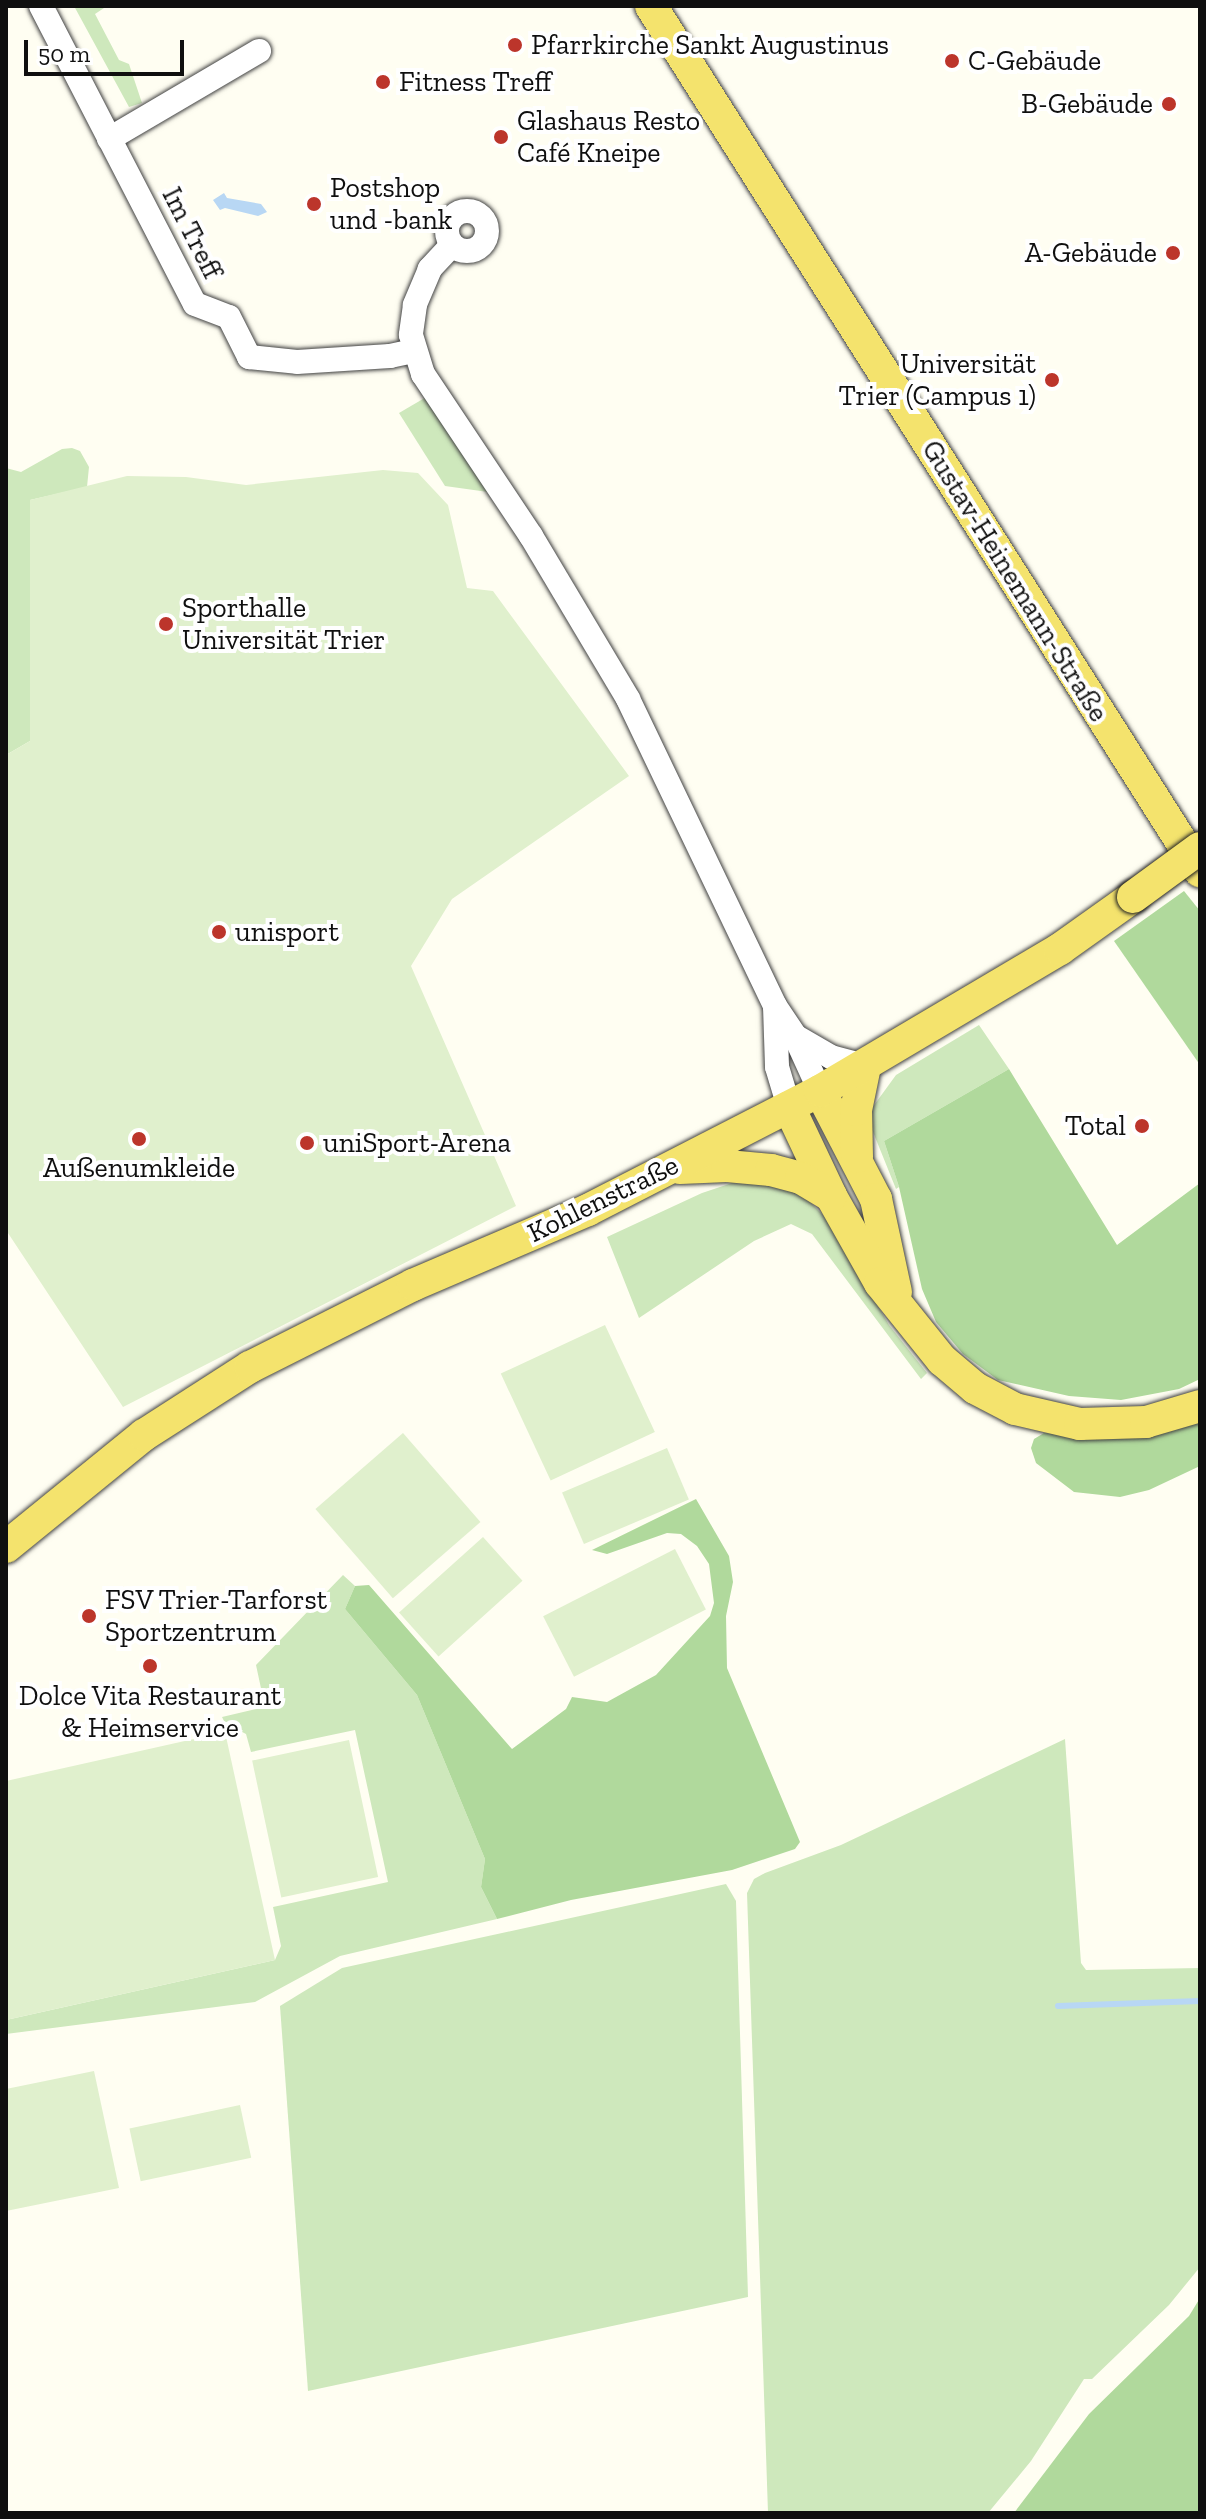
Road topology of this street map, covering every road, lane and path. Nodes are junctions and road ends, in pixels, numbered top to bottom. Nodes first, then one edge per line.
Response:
1 (41, 6) edge
2 (651, 6) edge
3 (259, 51) dead end
4 (109, 139) junction
5 (452, 245) dead end
6 (414, 351) junction
7 (1200, 848) edge
8 (1200, 871) edge
9 (775, 1006) junction
10 (795, 1036) junction
11 (865, 1066) junction
12 (820, 1091) junction
13 (789, 1107) junction
14 (669, 1168) junction
15 (858, 1168) junction
16 (831, 1196) junction
17 (899, 1306) junction
18 (1200, 1406) edge
19 (6, 1547) edge

1 - 4 street, Im Treff
2 - 8 main road, Gustav-Heinemann-Straße
3 - 4 street
4 - 6 street, Im Treff
5 - 6 street
6 - 9 street
7 - 11 main road, Kohlenstraße, bridge
9 - 10 street
9 - 13 street
10 - 11 street
10 - 12 street
11 - 12 main road, Kohlenstraße
11 - 15 main road
12 - 13 main road, Kohlenstraße
12 - 15 main road
13 - 14 main road, Kohlenstraße
13 - 16 main road
14 - 16 main road
14 - 19 main road, Kohlenstraße
15 - 17 main road
16 - 17 main road
17 - 18 main road

